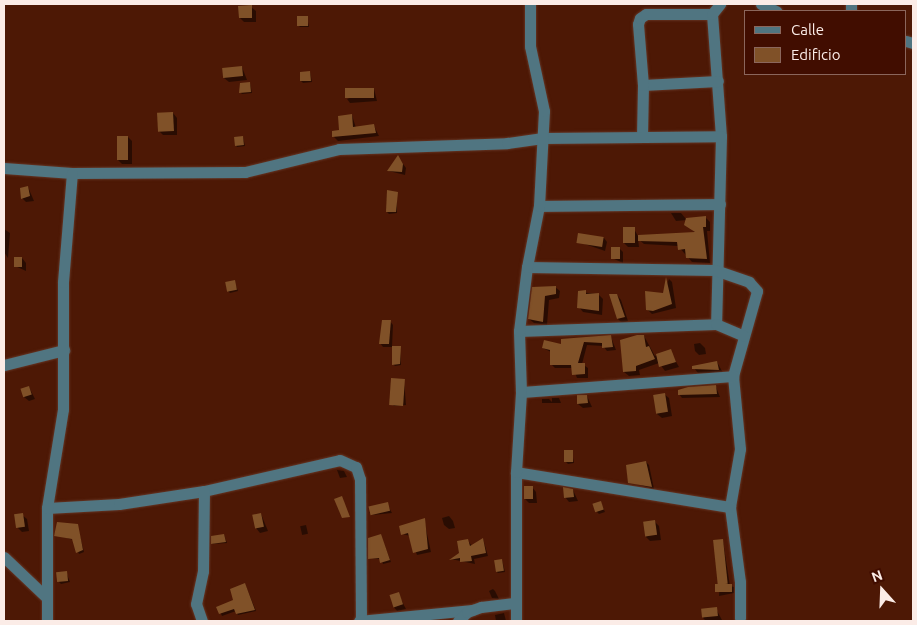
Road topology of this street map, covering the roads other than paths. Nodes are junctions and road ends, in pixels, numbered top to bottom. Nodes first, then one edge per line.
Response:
1 (530, 4) edge
2 (720, 4) edge
3 (761, 4) edge
4 (776, 10) edge
5 (712, 14) junction
6 (718, 81) junction
7 (643, 85) junction
8 (721, 136) junction
9 (642, 137) junction
10 (543, 138) junction
11 (4, 168) edge
12 (72, 173) junction
13 (720, 204) junction
14 (539, 206) junction
15 (527, 267) junction
16 (715, 270) junction
17 (716, 324) junction
18 (519, 331) junction
19 (744, 336) junction
20 (64, 350) junction
21 (4, 365) edge
22 (733, 376) junction
23 (521, 392) junction
24 (516, 472) junction
25 (204, 491) junction
26 (730, 507) junction
27 (47, 508) junction
28 (4, 557) edge
29 (46, 597) junction
30 (516, 604) junction
31 (472, 610) junction
32 (740, 618) dead end
33 (48, 621) edge
34 (202, 621) edge
35 (360, 621) edge
36 (458, 621) edge
37 (516, 621) edge

1 - 10 street
2 - 5 street
3 - 4 street
5 - 6 street
5 - 7 street
6 - 7 street
6 - 8 street
7 - 9 street
8 - 9 street
8 - 13 street
9 - 10 street
10 - 12 street
10 - 14 street
11 - 12 street
12 - 20 street
13 - 14 street
13 - 16 street
14 - 15 street
15 - 16 street
15 - 18 street
16 - 17 street
16 - 19 street
17 - 18 street
17 - 19 street
18 - 23 street
19 - 22 street
20 - 21 street
20 - 27 street
22 - 23 street
22 - 26 street
23 - 24 street
24 - 26 street
24 - 30 street
25 - 27 street
25 - 34 street
25 - 35 street
26 - 32 street
27 - 29 street
28 - 29 street
29 - 33 street
30 - 31 street
30 - 37 street
31 - 35 street
31 - 36 street

